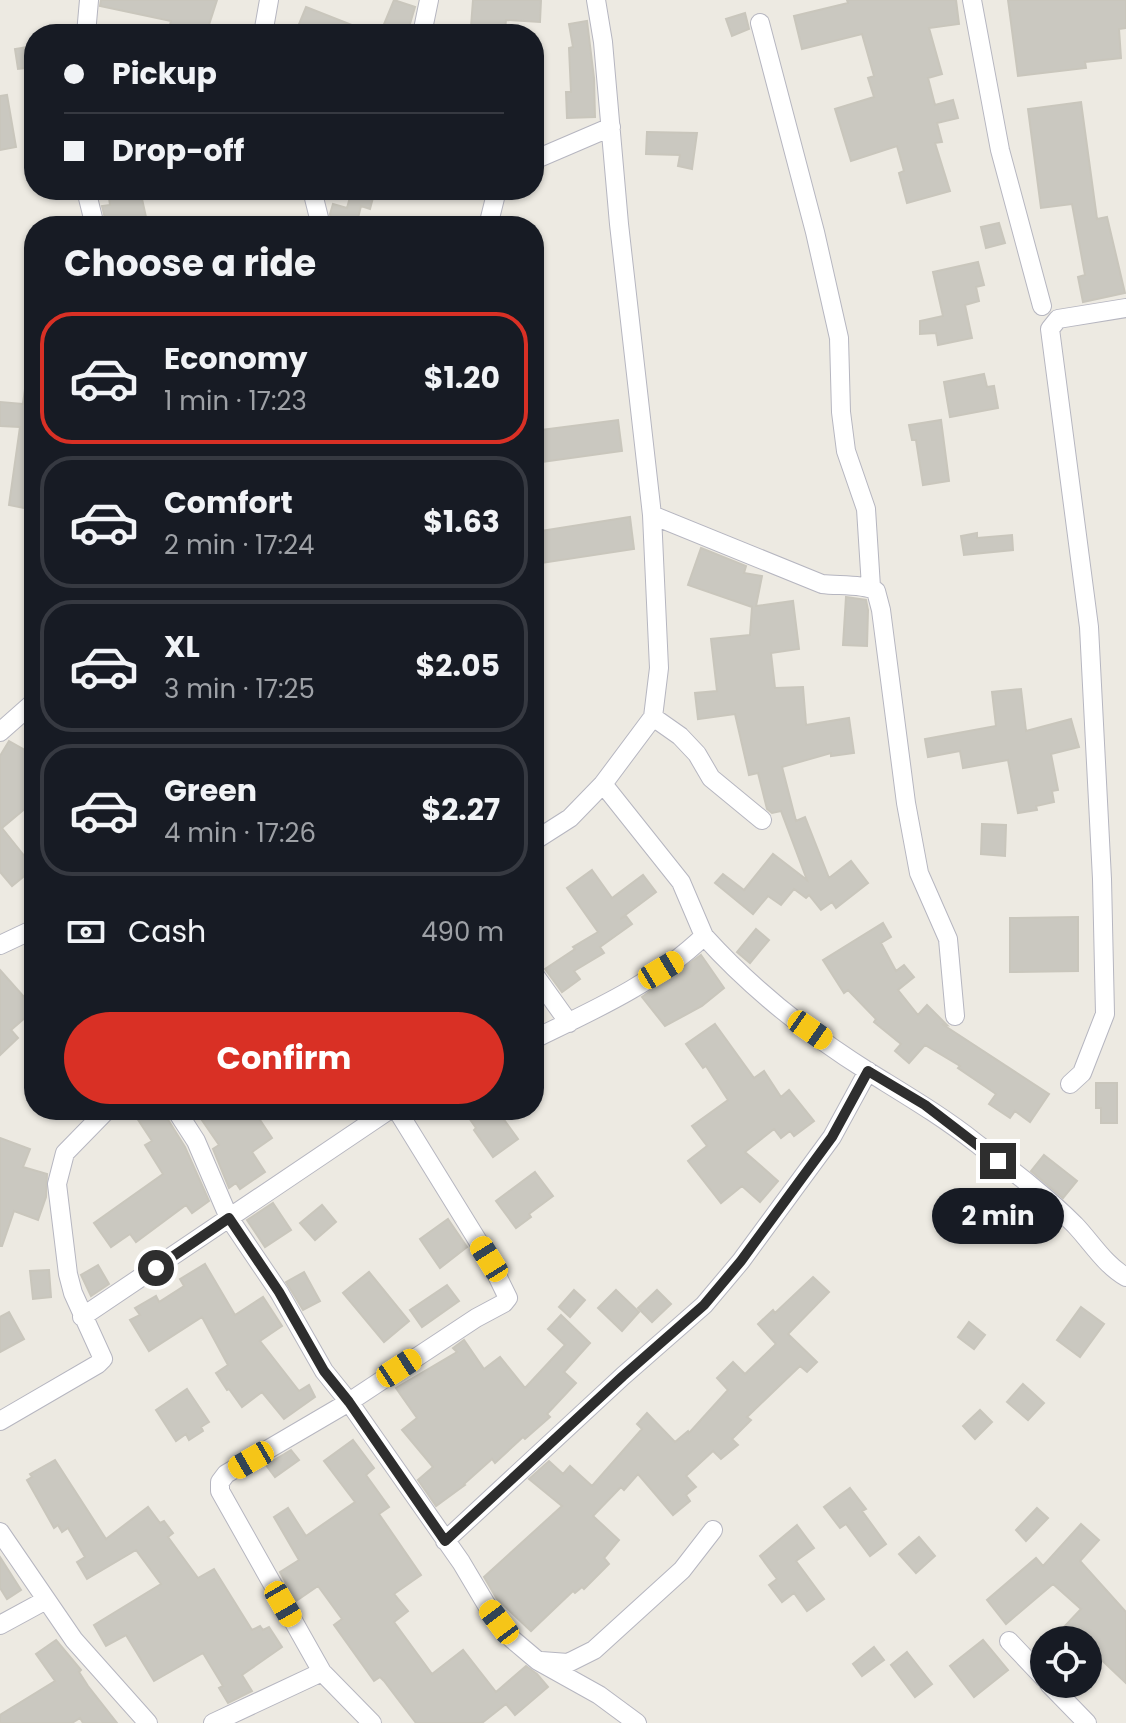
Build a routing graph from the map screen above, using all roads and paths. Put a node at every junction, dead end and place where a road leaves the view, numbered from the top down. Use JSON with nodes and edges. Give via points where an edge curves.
{"nodes":[{"id":1,"x":89,"y":0,"type":"edge"},
{"id":2,"x":269,"y":0,"type":"edge"},
{"id":3,"x":429,"y":0,"type":"edge"},
{"id":4,"x":596,"y":0,"type":"edge"},
{"id":5,"x":972,"y":0,"type":"edge"},
{"id":6,"x":760,"y":23,"type":"dead end"},
{"id":7,"x":87,"y":24,"type":"edge"},
{"id":8,"x":265,"y":24,"type":"edge"},
{"id":9,"x":424,"y":24,"type":"edge"},
{"id":10,"x":611,"y":127,"type":"junction"},
{"id":11,"x":544,"y":156,"type":"edge"},
{"id":12,"x":1042,"y":306,"type":"dead end"},
{"id":13,"x":1126,"y":308,"type":"edge"},
{"id":14,"x":652,"y":515,"type":"junction"},
{"id":15,"x":871,"y":587,"type":"junction"},
{"id":16,"x":24,"y":711,"type":"edge"},
{"id":17,"x":653,"y":717,"type":"junction"},
{"id":18,"x":0,"y":732,"type":"edge"},
{"id":19,"x":603,"y":784,"type":"junction"},
{"id":20,"x":762,"y":820,"type":"dead end"},
{"id":21,"x":544,"y":835,"type":"edge"},
{"id":22,"x":24,"y":934,"type":"edge"},
{"id":23,"x":704,"y":936,"type":"junction"},
{"id":24,"x":0,"y":945,"type":"edge"},
{"id":25,"x":544,"y":988,"type":"edge"},
{"id":26,"x":955,"y":1016,"type":"dead end"},
{"id":27,"x":569,"y":1023,"type":"junction"},
{"id":28,"x":544,"y":1034,"type":"edge"},
{"id":29,"x":868,"y":1071,"type":"junction"},
{"id":30,"x":1070,"y":1084,"type":"dead end"},
{"id":31,"x":97,"y":1120,"type":"edge"},
{"id":32,"x":182,"y":1120,"type":"edge"},
{"id":33,"x":374,"y":1120,"type":"edge"},
{"id":34,"x":403,"y":1120,"type":"edge"},
{"id":35,"x":229,"y":1218,"type":"junction"},
{"id":36,"x":1126,"y":1277,"type":"edge"},
{"id":37,"x":82,"y":1317,"type":"junction"},
{"id":38,"x":349,"y":1402,"type":"junction"},
{"id":39,"x":0,"y":1421,"type":"edge"},
{"id":40,"x":713,"y":1530,"type":"dead end"},
{"id":41,"x":0,"y":1532,"type":"edge"},
{"id":42,"x":445,"y":1541,"type":"junction"},
{"id":43,"x":46,"y":1600,"type":"junction"},
{"id":44,"x":0,"y":1625,"type":"edge"},
{"id":45,"x":1009,"y":1641,"type":"dead end"},
{"id":46,"x":538,"y":1661,"type":"junction"},
{"id":47,"x":1030,"y":1663,"type":"edge"},
{"id":48,"x":322,"y":1672,"type":"junction"},
{"id":49,"x":1063,"y":1698,"type":"edge"},
{"id":50,"x":148,"y":1723,"type":"edge"},
{"id":51,"x":213,"y":1723,"type":"edge"},
{"id":52,"x":372,"y":1723,"type":"edge"},
{"id":53,"x":637,"y":1723,"type":"edge"},
{"id":54,"x":1087,"y":1723,"type":"edge"}],
"edges":[{"from":1,"to":7,"type":"street"},
{"from":2,"to":8,"type":"street"},
{"from":3,"to":9,"type":"street"},
{"from":4,"to":10,"type":"street"},
{"from":5,"to":12,"type":"street","via":[[1000,150]]},
{"from":6,"to":15,"type":"street","via":[[839,338],[846,451],[866,509]]},
{"from":10,"to":11,"type":"street"},
{"from":10,"to":14,"type":"street"},
{"from":13,"to":30,"type":"street","via":[[1058,319],[1050,329],[1089,627],[1102,879],[1105,1014],[1082,1073]]},
{"from":14,"to":15,"type":"street","via":[[822,584]]},
{"from":14,"to":17,"type":"street","via":[[659,668]]},
{"from":15,"to":26,"type":"street","via":[[881,610],[919,873],[948,939]]},
{"from":16,"to":18,"type":"street"},
{"from":17,"to":19,"type":"street"},
{"from":17,"to":20,"type":"street","via":[[680,736],[711,778]]},
{"from":19,"to":21,"type":"street","via":[[570,818]]},
{"from":19,"to":23,"type":"street","via":[[681,882]]},
{"from":22,"to":24,"type":"street"},
{"from":23,"to":27,"type":"street","via":[[684,956]]},
{"from":23,"to":29,"type":"street","via":[[784,1010]]},
{"from":25,"to":27,"type":"street"},
{"from":27,"to":28,"type":"street"},
{"from":29,"to":36,"type":"street","via":[[978,1144],[1059,1211],[1113,1270]]},
{"from":29,"to":42,"type":"street","via":[[832,1137],[704,1305]]},
{"from":31,"to":37,"type":"street","via":[[65,1153],[57,1184],[68,1274]]},
{"from":32,"to":35,"type":"street"},
{"from":33,"to":35,"type":"street"},
{"from":34,"to":38,"type":"street","via":[[508,1298]]},
{"from":35,"to":37,"type":"street"},
{"from":35,"to":38,"type":"street","via":[[324,1371]]},
{"from":37,"to":39,"type":"street","via":[[103,1359]]},
{"from":38,"to":42,"type":"street"},
{"from":38,"to":48,"type":"street","via":[[220,1482],[242,1533]]},
{"from":40,"to":46,"type":"street","via":[[682,1570],[594,1650],[568,1663]]},
{"from":41,"to":43,"type":"street"},
{"from":42,"to":46,"type":"street","via":[[512,1639]]},
{"from":43,"to":44,"type":"street"},
{"from":43,"to":50,"type":"street"},
{"from":45,"to":47,"type":"street"},
{"from":46,"to":53,"type":"street"},
{"from":48,"to":51,"type":"street"},
{"from":48,"to":52,"type":"street"},
{"from":49,"to":54,"type":"street"}]}
